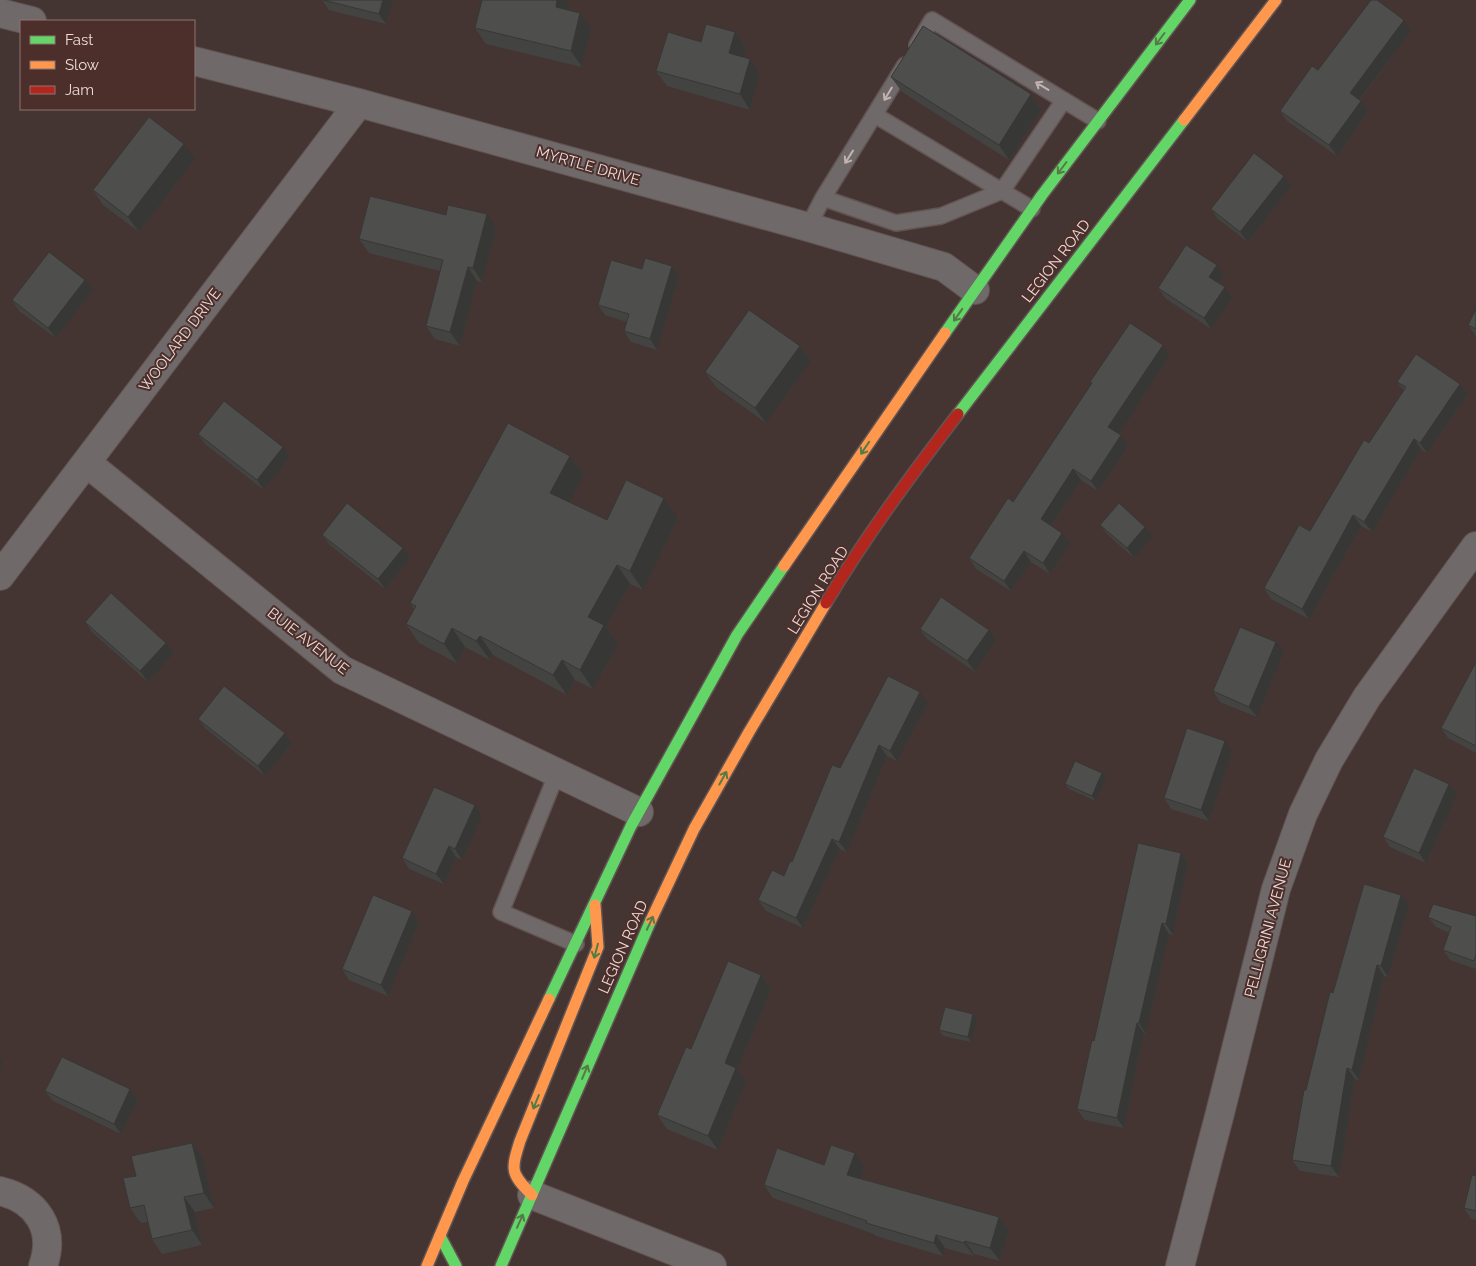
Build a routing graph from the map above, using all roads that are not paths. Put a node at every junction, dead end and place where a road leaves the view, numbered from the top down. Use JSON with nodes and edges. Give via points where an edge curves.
{"nodes":[{"id":1,"x":1190,"y":0,"type":"edge"},
{"id":2,"x":1276,"y":0,"type":"edge"},
{"id":3,"x":0,"y":13,"type":"edge"},
{"id":4,"x":28,"y":20,"type":"edge"},
{"id":5,"x":195,"y":62,"type":"edge"},
{"id":6,"x":1064,"y":100,"type":"junction"},
{"id":7,"x":359,"y":103,"type":"junction"},
{"id":8,"x":875,"y":115,"type":"junction"},
{"id":9,"x":1098,"y":121,"type":"junction"},
{"id":10,"x":1002,"y":191,"type":"junction"},
{"id":11,"x":823,"y":198,"type":"junction"},
{"id":12,"x":1032,"y":209,"type":"junction"},
{"id":13,"x":808,"y":227,"type":"junction"},
{"id":14,"x":892,"y":237,"type":"junction"},
{"id":15,"x":975,"y":290,"type":"junction"},
{"id":16,"x":87,"y":463,"type":"junction"},
{"id":17,"x":1476,"y":546,"type":"edge"},
{"id":18,"x":0,"y":576,"type":"edge"},
{"id":19,"x":557,"y":773,"type":"junction"},
{"id":20,"x":639,"y":812,"type":"junction"},
{"id":21,"x":595,"y":903,"type":"junction"},
{"id":22,"x":576,"y":944,"type":"junction"},
{"id":23,"x":0,"y":1191,"type":"edge"},
{"id":24,"x":532,"y":1195,"type":"junction"},
{"id":25,"x":440,"y":1236,"type":"junction"},
{"id":26,"x":43,"y":1266,"type":"edge"},
{"id":27,"x":427,"y":1266,"type":"edge"},
{"id":28,"x":456,"y":1266,"type":"edge"},
{"id":29,"x":501,"y":1266,"type":"edge"},
{"id":30,"x":712,"y":1266,"type":"edge"},
{"id":31,"x":1180,"y":1266,"type":"edge"}],
"edges":[{"from":1,"to":9,"type":"main road","one_way":true},
{"from":24,"to":2,"type":"main road","name":"LEGION ROAD","one_way":true,"via":[[649,924],[694,829],[838,582],[939,439]]},
{"from":3,"to":4,"type":"street"},
{"from":5,"to":7,"type":"street","name":"MYRTLE DRIVE"},
{"from":6,"to":8,"type":"lane","one_way":true,"via":[[932,20]]},
{"from":6,"to":9,"type":"lane"},
{"from":6,"to":10,"type":"lane"},
{"from":7,"to":13,"type":"street","name":"MYRTLE DRIVE"},
{"from":7,"to":16,"type":"street","name":"WOOLARD DRIVE"},
{"from":8,"to":10,"type":"lane"},
{"from":8,"to":11,"type":"lane","one_way":true},
{"from":9,"to":12,"type":"main road","one_way":true},
{"from":10,"to":12,"type":"lane"},
{"from":10,"to":14,"type":"lane"},
{"from":11,"to":13,"type":"lane"},
{"from":11,"to":14,"type":"lane"},
{"from":12,"to":15,"type":"main road"},
{"from":13,"to":14,"type":"street","name":"MYRTLE DRIVE"},
{"from":14,"to":15,"type":"street","name":"MYRTLE DRIVE","via":[[944,267]]},
{"from":15,"to":20,"type":"main road","one_way":true,"via":[[737,635]]},
{"from":16,"to":18,"type":"street","name":"WOOLARD DRIVE"},
{"from":16,"to":19,"type":"street","name":"BUIE AVENUE","via":[[342,670]]},
{"from":17,"to":31,"type":"street","name":"PELLIGRINI AVENUE","via":[[1367,696],[1328,760],[1303,814],[1276,890]]},
{"from":19,"to":20,"type":"street","name":"BUIE AVENUE"},
{"from":19,"to":22,"type":"lane","via":[[501,912]]},
{"from":20,"to":21,"type":"main road"},
{"from":21,"to":22,"type":"main road"},
{"from":21,"to":24,"type":"main road","one_way":true,"via":[[598,948],[520,1141],[513,1166],[513,1174]]},
{"from":22,"to":25,"type":"main road"},
{"from":23,"to":26,"type":"street","via":[[14,1194],[41,1218],[47,1236]]},
{"from":29,"to":24,"type":"main road","name":"LEGION ROAD","one_way":true},
{"from":24,"to":30,"type":"street"},
{"from":25,"to":27,"type":"main road"},
{"from":25,"to":28,"type":"main road"}]}
